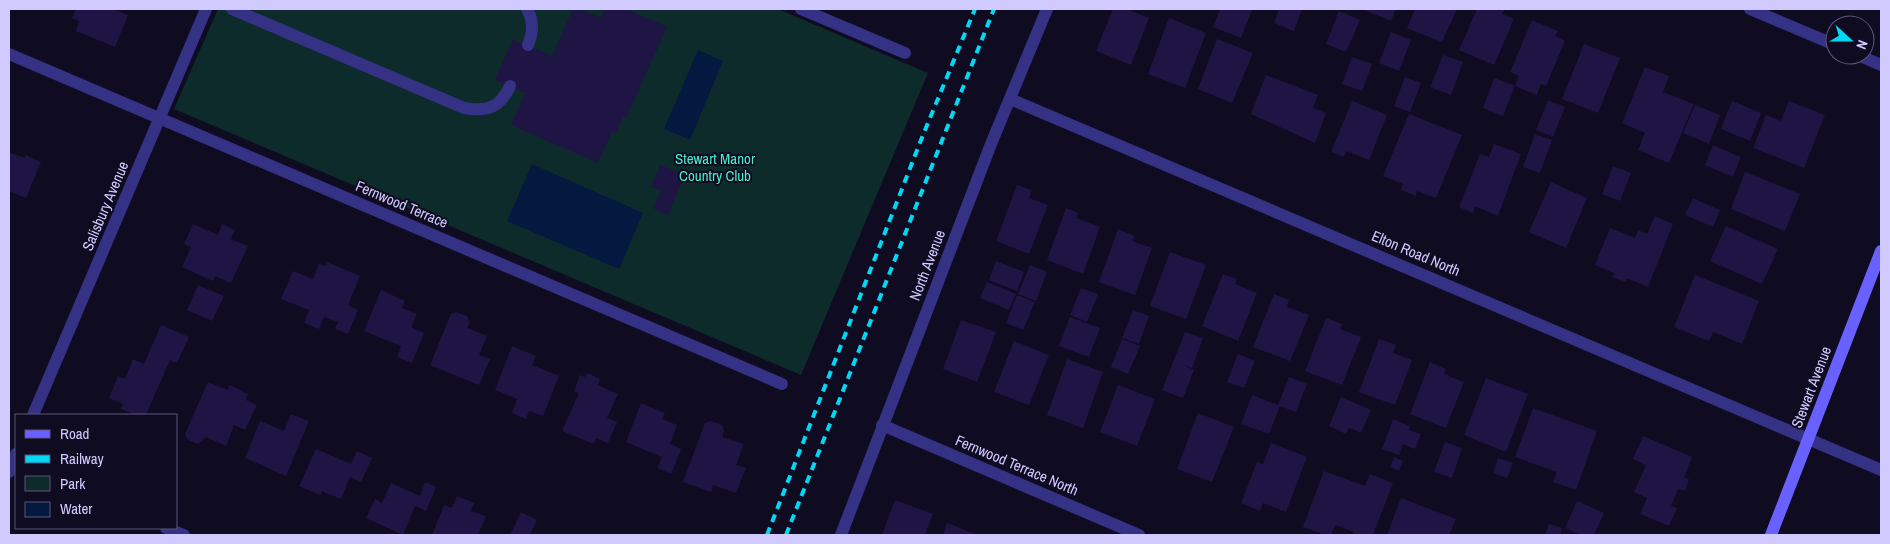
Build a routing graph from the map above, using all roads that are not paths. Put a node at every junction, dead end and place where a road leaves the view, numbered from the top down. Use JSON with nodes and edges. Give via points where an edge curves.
{"nodes":[{"id":1,"x":206,"y":9,"type":"edge"},
{"id":2,"x":232,"y":9,"type":"edge"},
{"id":3,"x":527,"y":9,"type":"edge"},
{"id":4,"x":801,"y":9,"type":"edge"},
{"id":5,"x":1047,"y":9,"type":"edge"},
{"id":6,"x":1750,"y":9,"type":"edge"},
{"id":7,"x":1825,"y":41,"type":"edge"},
{"id":8,"x":528,"y":45,"type":"dead end"},
{"id":9,"x":9,"y":54,"type":"edge"},
{"id":10,"x":905,"y":54,"type":"dead end"},
{"id":11,"x":510,"y":86,"type":"dead end"},
{"id":12,"x":1010,"y":99,"type":"junction"},
{"id":13,"x":160,"y":118,"type":"junction"},
{"id":14,"x":1881,"y":251,"type":"edge"},
{"id":15,"x":782,"y":384,"type":"dead end"},
{"id":16,"x":33,"y":414,"type":"edge"},
{"id":17,"x":882,"y":425,"type":"junction"},
{"id":18,"x":1808,"y":439,"type":"junction"},
{"id":19,"x":1881,"y":470,"type":"edge"},
{"id":20,"x":169,"y":529,"type":"edge"},
{"id":21,"x":184,"y":535,"type":"edge"},
{"id":22,"x":841,"y":535,"type":"edge"},
{"id":23,"x":1139,"y":535,"type":"edge"},
{"id":24,"x":1771,"y":535,"type":"edge"}],
"edges":[{"from":1,"to":13,"type":"street","name":"Salisbury Avenue"},
{"from":2,"to":11,"type":"street","via":[[464,108],[478,111],[495,108],[505,98]]},
{"from":3,"to":8,"type":"street","via":[[532,19]]},
{"from":4,"to":10,"type":"street"},
{"from":5,"to":12,"type":"street","name":"North Avenue"},
{"from":6,"to":7,"type":"street"},
{"from":9,"to":13,"type":"street","name":"Fernwood Terrace"},
{"from":12,"to":17,"type":"street","name":"North Avenue"},
{"from":12,"to":18,"type":"street","name":"Elton Road North"},
{"from":13,"to":15,"type":"street","name":"Fernwood Terrace"},
{"from":13,"to":16,"type":"street","name":"Salisbury Avenue"},
{"from":14,"to":18,"type":"main road","name":"Stewart Avenue"},
{"from":17,"to":22,"type":"street","name":"North Avenue"},
{"from":17,"to":23,"type":"street","name":"Fernwood Terrace North"},
{"from":18,"to":19,"type":"street","name":"Elton Road North"},
{"from":18,"to":24,"type":"main road","name":"Stewart Avenue"},
{"from":20,"to":21,"type":"street"}]}
